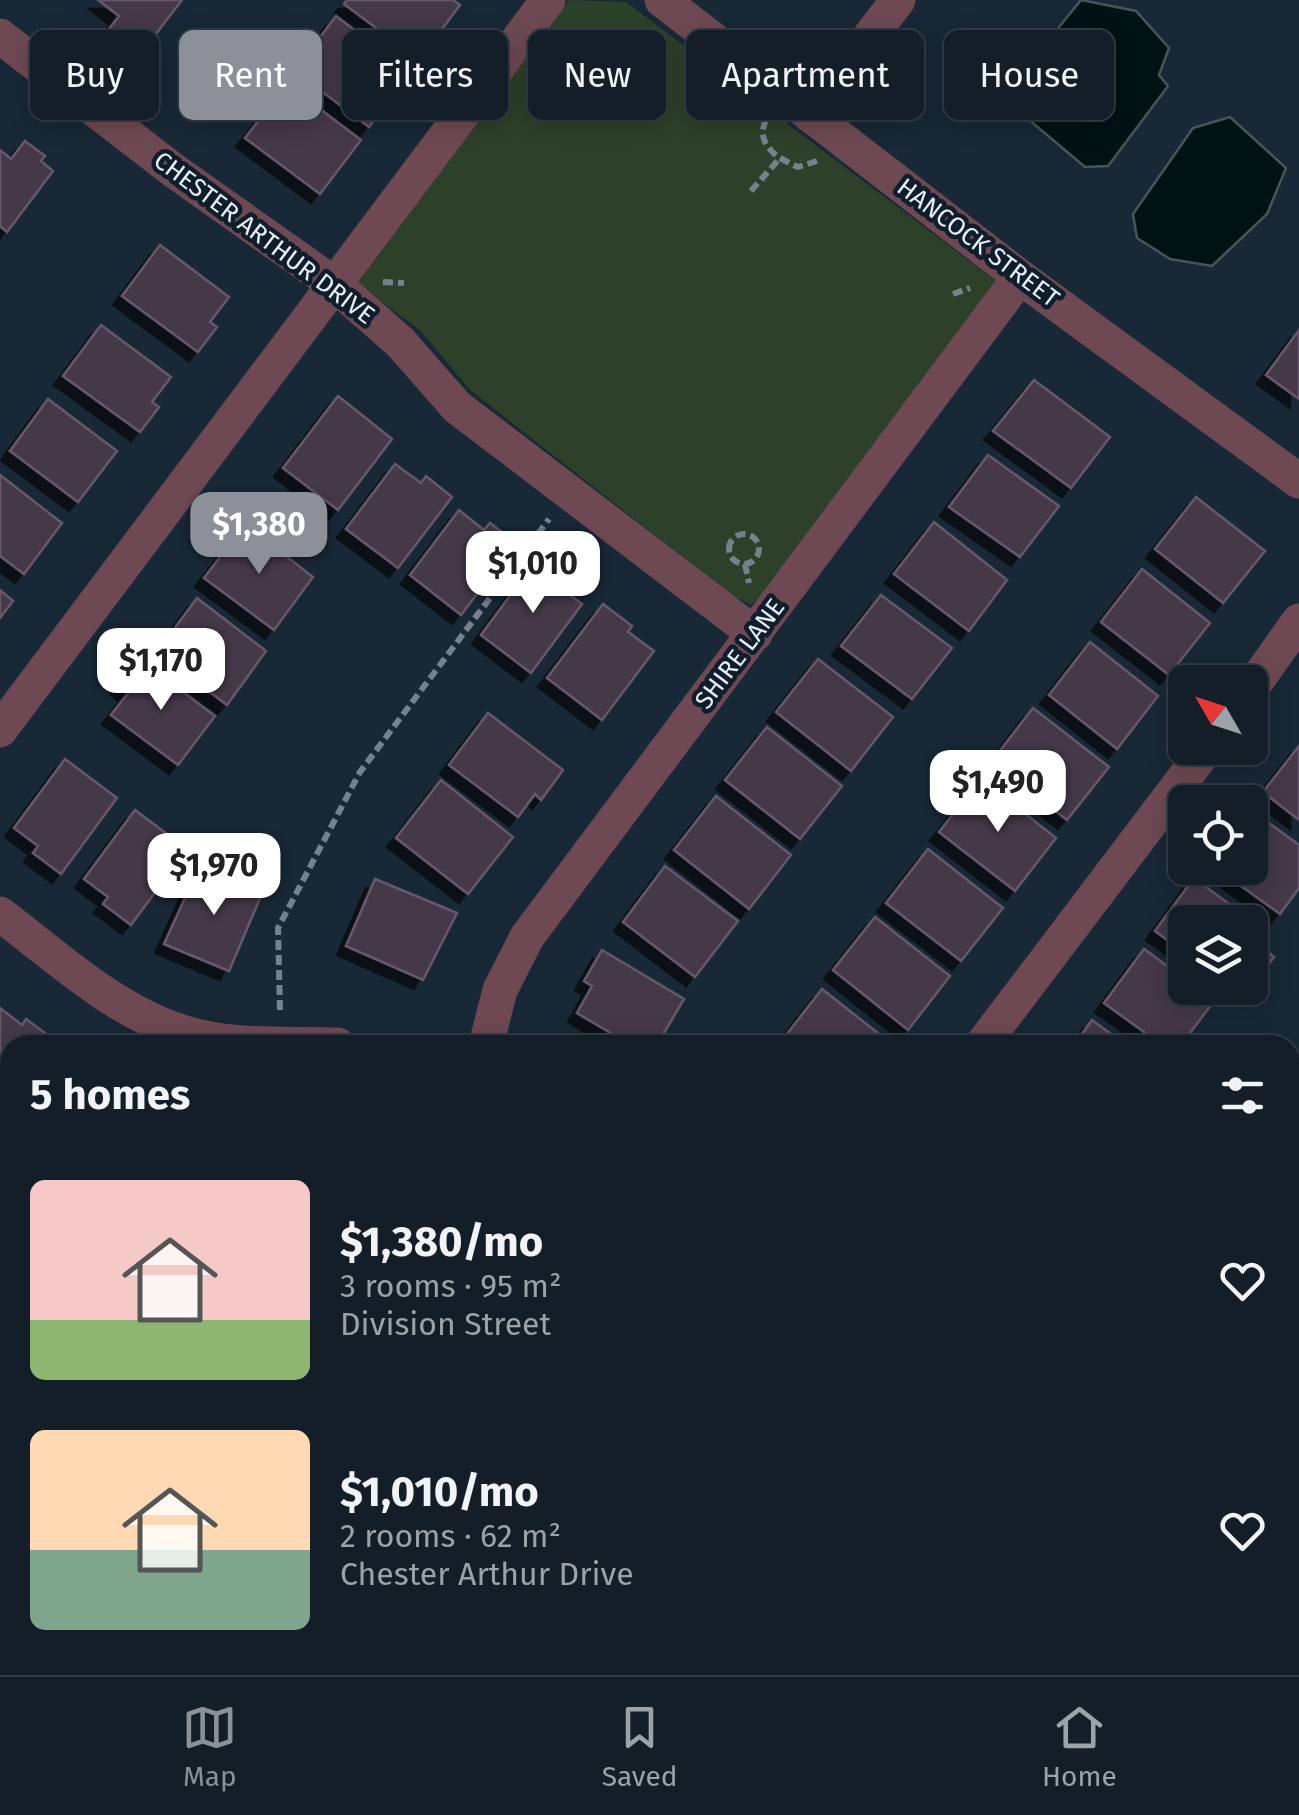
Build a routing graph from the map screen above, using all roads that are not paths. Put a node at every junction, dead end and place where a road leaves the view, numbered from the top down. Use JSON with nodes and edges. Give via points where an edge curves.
{"nodes":[{"id":1,"x":548,"y":0,"type":"edge"},
{"id":2,"x":662,"y":0,"type":"edge"},
{"id":3,"x":898,"y":0,"type":"edge"},
{"id":4,"x":701,"y":30,"type":"edge"},
{"id":5,"x":875,"y":30,"type":"edge"},
{"id":6,"x":0,"y":36,"type":"edge"},
{"id":7,"x":816,"y":120,"type":"edge"},
{"id":8,"x":1020,"y":277,"type":"junction"},
{"id":9,"x":334,"y":284,"type":"junction"},
{"id":10,"x":1299,"y":480,"type":"edge"},
{"id":11,"x":1299,"y":621,"type":"edge"},
{"id":12,"x":755,"y":634,"type":"junction"},
{"id":13,"x":1268,"y":665,"type":"edge"},
{"id":14,"x":0,"y":730,"type":"edge"},
{"id":15,"x":1194,"y":765,"type":"edge"},
{"id":16,"x":0,"y":914,"type":"edge"},
{"id":17,"x":191,"y":1035,"type":"edge"},
{"id":18,"x":489,"y":1035,"type":"edge"},
{"id":19,"x":990,"y":1035,"type":"edge"}],
"edges":[{"from":1,"to":9,"type":"street"},
{"from":2,"to":4,"type":"street","name":"HANCOCK STREET"},
{"from":3,"to":5,"type":"street"},
{"from":6,"to":9,"type":"street","name":"CHESTER ARTHUR DRIVE"},
{"from":7,"to":8,"type":"street","name":"HANCOCK STREET"},
{"from":8,"to":10,"type":"street","name":"HANCOCK STREET"},
{"from":8,"to":12,"type":"street","name":"SHIRE LANE"},
{"from":9,"to":12,"type":"street","name":"CHESTER ARTHUR DRIVE","via":[[400,342],[457,407]]},
{"from":9,"to":14,"type":"street"},
{"from":11,"to":13,"type":"street"},
{"from":12,"to":18,"type":"street","name":"SHIRE LANE","via":[[527,938],[500,990]]},
{"from":15,"to":19,"type":"street"},
{"from":16,"to":17,"type":"street","via":[[139,1015]]}]}
